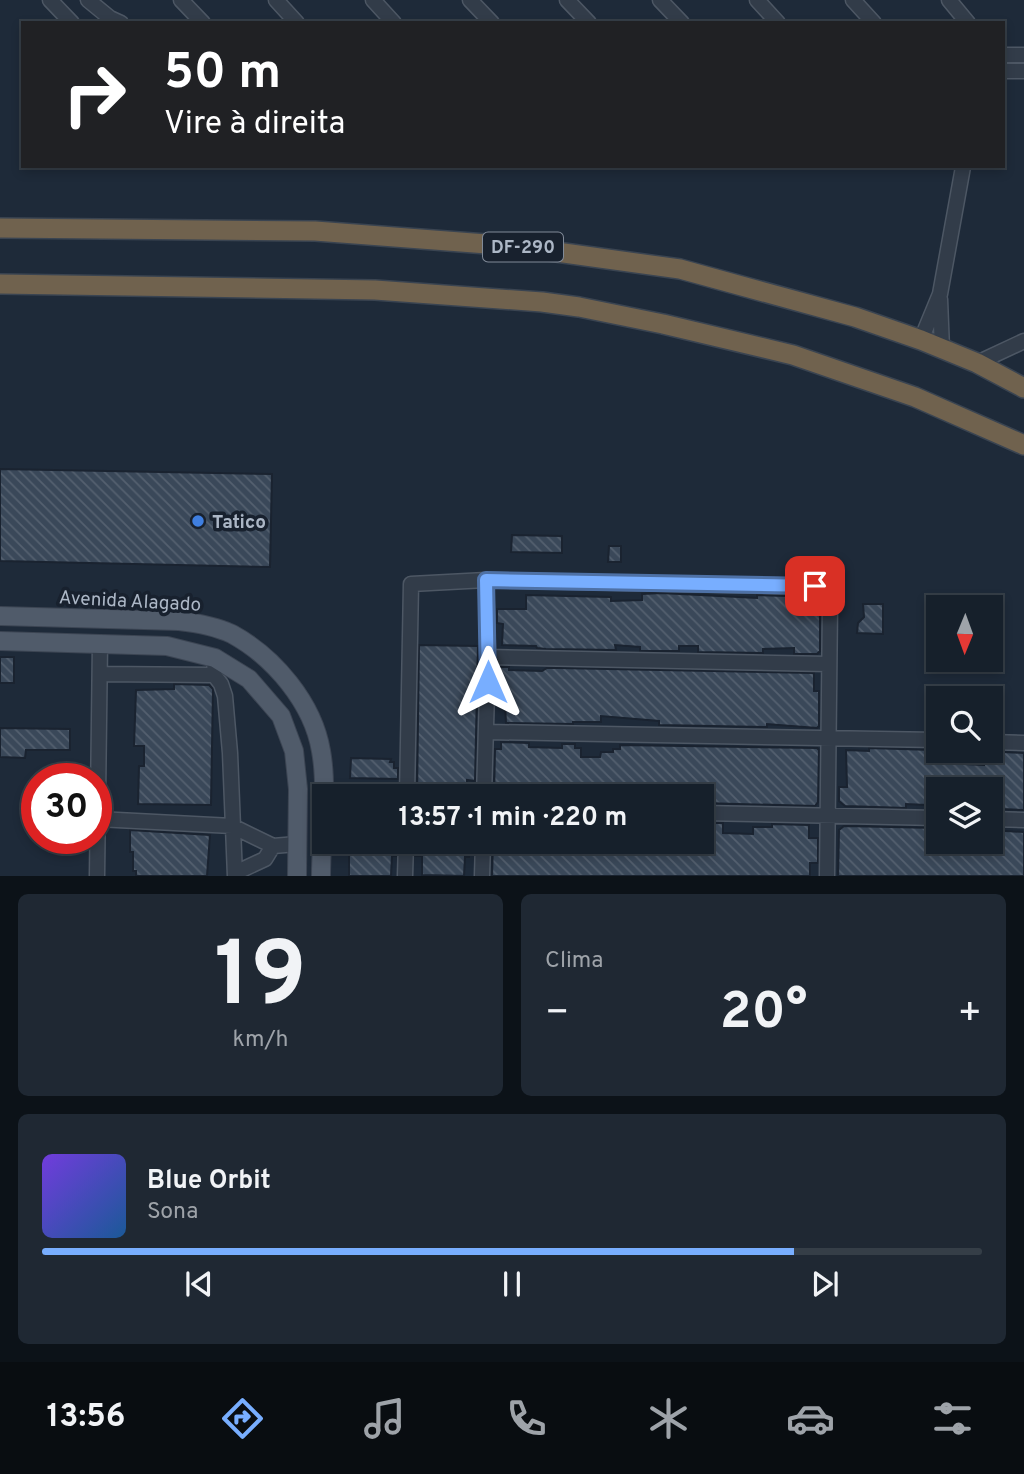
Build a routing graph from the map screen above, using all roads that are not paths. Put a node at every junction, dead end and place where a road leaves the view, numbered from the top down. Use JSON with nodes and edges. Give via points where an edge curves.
{"nodes":[{"id":1,"x":50,"y":0,"type":"edge"},
{"id":2,"x":78,"y":0,"type":"edge"},
{"id":3,"x":88,"y":0,"type":"edge"},
{"id":4,"x":181,"y":0,"type":"edge"},
{"id":5,"x":276,"y":0,"type":"edge"},
{"id":6,"x":373,"y":0,"type":"edge"},
{"id":7,"x":470,"y":0,"type":"edge"},
{"id":8,"x":567,"y":0,"type":"edge"},
{"id":9,"x":660,"y":0,"type":"edge"},
{"id":10,"x":757,"y":0,"type":"edge"},
{"id":11,"x":853,"y":0,"type":"edge"},
{"id":12,"x":949,"y":0,"type":"edge"},
{"id":13,"x":70,"y":21,"type":"edge"},
{"id":14,"x":99,"y":21,"type":"edge"},
{"id":15,"x":117,"y":21,"type":"edge"},
{"id":16,"x":201,"y":21,"type":"edge"},
{"id":17,"x":295,"y":21,"type":"edge"},
{"id":18,"x":392,"y":21,"type":"edge"},
{"id":19,"x":490,"y":21,"type":"edge"},
{"id":20,"x":587,"y":21,"type":"edge"},
{"id":21,"x":680,"y":21,"type":"edge"},
{"id":22,"x":776,"y":21,"type":"edge"},
{"id":23,"x":872,"y":21,"type":"edge"},
{"id":24,"x":966,"y":21,"type":"edge"},
{"id":25,"x":1005,"y":49,"type":"edge"},
{"id":26,"x":1024,"y":49,"type":"edge"},
{"id":27,"x":1005,"y":55,"type":"edge"},
{"id":28,"x":1024,"y":55,"type":"edge"},
{"id":29,"x":1005,"y":71,"type":"edge"},
{"id":30,"x":1024,"y":71,"type":"edge"},
{"id":31,"x":963,"y":168,"type":"edge"},
{"id":32,"x":0,"y":228,"type":"edge"},
{"id":33,"x":0,"y":284,"type":"edge"},
{"id":34,"x":940,"y":294,"type":"junction"},
{"id":35,"x":921,"y":340,"type":"junction"},
{"id":36,"x":1024,"y":341,"type":"edge"},
{"id":37,"x":942,"y":349,"type":"junction"},
{"id":38,"x":977,"y":363,"type":"junction"},
{"id":39,"x":1024,"y":388,"type":"edge"},
{"id":40,"x":1024,"y":445,"type":"edge"},
{"id":41,"x":486,"y":580,"type":"junction"},
{"id":42,"x":0,"y":615,"type":"edge"},
{"id":43,"x":0,"y":641,"type":"edge"},
{"id":44,"x":100,"y":643,"type":"junction"},
{"id":45,"x":488,"y":657,"type":"junction"},
{"id":46,"x":828,"y":664,"type":"junction"},
{"id":47,"x":214,"y":667,"type":"junction"},
{"id":48,"x":100,"y":674,"type":"junction"},
{"id":49,"x":487,"y":732,"type":"junction"},
{"id":50,"x":828,"y":737,"type":"junction"},
{"id":51,"x":926,"y":740,"type":"edge"},
{"id":52,"x":1003,"y":742,"type":"edge"},
{"id":53,"x":1024,"y":743,"type":"edge"},
{"id":54,"x":99,"y":763,"type":"edge"},
{"id":55,"x":321,"y":784,"type":"edge"},
{"id":56,"x":407,"y":784,"type":"edge"},
{"id":57,"x":485,"y":784,"type":"edge"},
{"id":58,"x":714,"y":813,"type":"edge"},
{"id":59,"x":828,"y":816,"type":"junction"},
{"id":60,"x":926,"y":818,"type":"edge"},
{"id":61,"x":1003,"y":819,"type":"edge"},
{"id":62,"x":1024,"y":820,"type":"edge"},
{"id":63,"x":112,"y":821,"type":"edge"},
{"id":64,"x":232,"y":826,"type":"junction"},
{"id":65,"x":312,"y":840,"type":"edge"},
{"id":66,"x":273,"y":846,"type":"junction"},
{"id":67,"x":297,"y":847,"type":"junction"},
{"id":68,"x":97,"y":854,"type":"edge"},
{"id":69,"x":321,"y":854,"type":"edge"},
{"id":70,"x":406,"y":854,"type":"edge"},
{"id":71,"x":483,"y":854,"type":"edge"},
{"id":72,"x":321,"y":873,"type":"edge"},
{"id":73,"x":235,"y":874,"type":"edge"},
{"id":74,"x":97,"y":876,"type":"edge"},
{"id":75,"x":297,"y":876,"type":"edge"},
{"id":76,"x":405,"y":876,"type":"edge"},
{"id":77,"x":482,"y":876,"type":"edge"},
{"id":78,"x":827,"y":876,"type":"edge"}],
"edges":[{"from":1,"to":13,"type":"street"},
{"from":2,"to":14,"type":"street"},
{"from":3,"to":15,"type":"street"},
{"from":4,"to":16,"type":"street"},
{"from":5,"to":17,"type":"street"},
{"from":6,"to":18,"type":"street"},
{"from":7,"to":19,"type":"street"},
{"from":8,"to":20,"type":"street"},
{"from":9,"to":21,"type":"street"},
{"from":10,"to":22,"type":"street"},
{"from":11,"to":23,"type":"street"},
{"from":12,"to":24,"type":"street"},
{"from":25,"to":26,"type":"street"},
{"from":27,"to":28,"type":"street"},
{"from":29,"to":30,"type":"street"},
{"from":31,"to":34,"type":"street"},
{"from":32,"to":35,"type":"highway","number":"DF-290","via":[[315,231],[513,246],[680,270],[855,317]]},
{"from":33,"to":40,"type":"highway","via":[[374,290],[579,307],[793,355],[915,397]]},
{"from":34,"to":35,"type":"street"},
{"from":34,"to":37,"type":"street"},
{"from":35,"to":37,"type":"highway","number":"DF-290"},
{"from":36,"to":38,"type":"street"},
{"from":37,"to":38,"type":"highway","number":"DF-290"},
{"from":38,"to":39,"type":"highway","number":"DF-290"},
{"from":41,"to":45,"type":"street"},
{"from":41,"to":46,"type":"street","via":[[822,587],[830,594]]},
{"from":41,"to":56,"type":"street","via":[[411,584]]},
{"from":42,"to":55,"type":"main road","name":"Avenida Alagado","via":[[179,621],[230,634],[270,662],[290,683],[315,727]]},
{"from":43,"to":44,"type":"main road"},
{"from":44,"to":47,"type":"main road","via":[[167,646]]},
{"from":44,"to":48,"type":"street"},
{"from":45,"to":46,"type":"street"},
{"from":45,"to":49,"type":"street"},
{"from":46,"to":50,"type":"street"},
{"from":47,"to":48,"type":"street"},
{"from":47,"to":64,"type":"street","via":[[225,696]]},
{"from":47,"to":67,"type":"main road","via":[[249,679],[285,725],[297,766]]},
{"from":48,"to":54,"type":"street"},
{"from":49,"to":50,"type":"street"},
{"from":49,"to":57,"type":"street"},
{"from":50,"to":51,"type":"street"},
{"from":50,"to":59,"type":"street"},
{"from":52,"to":53,"type":"street"},
{"from":58,"to":59,"type":"street"},
{"from":59,"to":60,"type":"street"},
{"from":59,"to":78,"type":"street"},
{"from":61,"to":62,"type":"street"},
{"from":63,"to":64,"type":"street"},
{"from":64,"to":66,"type":"street"},
{"from":64,"to":73,"type":"street"},
{"from":65,"to":67,"type":"main road"},
{"from":66,"to":67,"type":"street"},
{"from":66,"to":73,"type":"street","via":[[265,859]]},
{"from":67,"to":72,"type":"main road","via":[[314,850]]},
{"from":67,"to":75,"type":"main road"},
{"from":68,"to":74,"type":"street"},
{"from":69,"to":72,"type":"main road","name":"Avenida Alagado"},
{"from":70,"to":76,"type":"street"},
{"from":71,"to":77,"type":"street"}]}
